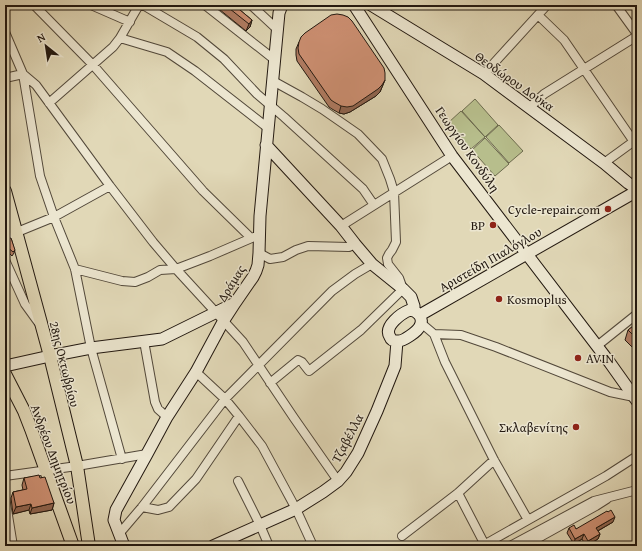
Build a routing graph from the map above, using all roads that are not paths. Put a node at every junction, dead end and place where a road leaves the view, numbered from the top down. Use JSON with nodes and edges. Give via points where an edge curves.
{"nodes":[{"id":1,"x":34,"y":5,"type":"edge"},
{"id":2,"x":90,"y":5,"type":"edge"},
{"id":3,"x":139,"y":5,"type":"edge"},
{"id":4,"x":143,"y":5,"type":"edge"},
{"id":5,"x":205,"y":5,"type":"edge"},
{"id":6,"x":251,"y":5,"type":"edge"},
{"id":7,"x":282,"y":5,"type":"edge"},
{"id":8,"x":354,"y":5,"type":"edge"},
{"id":9,"x":371,"y":5,"type":"edge"},
{"id":10,"x":547,"y":5,"type":"edge"},
{"id":11,"x":616,"y":5,"type":"edge"},
{"id":12,"x":538,"y":15,"type":"junction"},
{"id":13,"x":130,"y":22,"type":"junction"},
{"id":14,"x":278,"y":30,"type":"junction"},
{"id":15,"x":5,"y":32,"type":"edge"},
{"id":16,"x":637,"y":35,"type":"edge"},
{"id":17,"x":120,"y":38,"type":"junction"},
{"id":18,"x":275,"y":60,"type":"junction"},
{"id":19,"x":92,"y":65,"type":"junction"},
{"id":20,"x":585,"y":69,"type":"junction"},
{"id":21,"x":23,"y":74,"type":"junction"},
{"id":22,"x":484,"y":74,"type":"junction"},
{"id":23,"x":5,"y":78,"type":"edge"},
{"id":24,"x":273,"y":81,"type":"junction"},
{"id":25,"x":49,"y":103,"type":"junction"},
{"id":26,"x":270,"y":105,"type":"junction"},
{"id":27,"x":530,"y":107,"type":"junction"},
{"id":28,"x":268,"y":128,"type":"junction"},
{"id":29,"x":635,"y":141,"type":"edge"},
{"id":30,"x":266,"y":145,"type":"junction"},
{"id":31,"x":452,"y":156,"type":"junction"},
{"id":32,"x":604,"y":163,"type":"junction"},
{"id":33,"x":110,"y":186,"type":"junction"},
{"id":34,"x":637,"y":190,"type":"edge"},
{"id":35,"x":5,"y":191,"type":"edge"},
{"id":36,"x":394,"y":192,"type":"junction"},
{"id":37,"x":374,"y":205,"type":"junction"},
{"id":38,"x":54,"y":217,"type":"junction"},
{"id":39,"x":341,"y":226,"type":"junction"},
{"id":40,"x":11,"y":235,"type":"edge"},
{"id":41,"x":255,"y":237,"type":"junction"},
{"id":42,"x":355,"y":244,"type":"junction"},
{"id":43,"x":259,"y":254,"type":"junction"},
{"id":44,"x":527,"y":254,"type":"junction"},
{"id":45,"x":270,"y":259,"type":"junction"},
{"id":46,"x":5,"y":260,"type":"edge"},
{"id":47,"x":372,"y":264,"type":"junction"},
{"id":48,"x":75,"y":269,"type":"junction"},
{"id":49,"x":176,"y":269,"type":"junction"},
{"id":50,"x":256,"y":271,"type":"junction"},
{"id":51,"x":403,"y":289,"type":"junction"},
{"id":52,"x":235,"y":303,"type":"junction"},
{"id":53,"x":216,"y":312,"type":"junction"},
{"id":54,"x":637,"y":314,"type":"edge"},
{"id":55,"x":418,"y":316,"type":"junction"},
{"id":56,"x":224,"y":320,"type":"junction"},
{"id":57,"x":41,"y":326,"type":"junction"},
{"id":58,"x":434,"y":334,"type":"junction"},
{"id":59,"x":144,"y":341,"type":"junction"},
{"id":60,"x":397,"y":342,"type":"junction"},
{"id":61,"x":597,"y":346,"type":"junction"},
{"id":62,"x":91,"y":348,"type":"junction"},
{"id":63,"x":50,"y":356,"type":"junction"},
{"id":64,"x":258,"y":365,"type":"junction"},
{"id":65,"x":5,"y":366,"type":"edge"},
{"id":66,"x":196,"y":372,"type":"junction"},
{"id":67,"x":5,"y":374,"type":"edge"},
{"id":68,"x":270,"y":383,"type":"junction"},
{"id":69,"x":225,"y":399,"type":"junction"},
{"id":70,"x":636,"y":399,"type":"edge"},
{"id":71,"x":239,"y":416,"type":"junction"},
{"id":72,"x":168,"y":417,"type":"junction"},
{"id":73,"x":147,"y":454,"type":"junction"},
{"id":74,"x":637,"y":456,"type":"edge"},
{"id":75,"x":122,"y":459,"type":"junction"},
{"id":76,"x":494,"y":460,"type":"junction"},
{"id":77,"x":77,"y":466,"type":"junction"},
{"id":78,"x":46,"y":471,"type":"junction"},
{"id":79,"x":5,"y":476,"type":"edge"},
{"id":80,"x":338,"y":480,"type":"junction"},
{"id":81,"x":238,"y":481,"type":"dead end"},
{"id":82,"x":637,"y":490,"type":"edge"},
{"id":83,"x":458,"y":493,"type":"junction"},
{"id":84,"x":5,"y":497,"type":"edge"},
{"id":85,"x":609,"y":498,"type":"junction"},
{"id":86,"x":142,"y":507,"type":"junction"},
{"id":87,"x":296,"y":508,"type":"junction"},
{"id":88,"x":528,"y":520,"type":"junction"},
{"id":89,"x":260,"y":524,"type":"junction"},
{"id":90,"x":119,"y":534,"type":"junction"},
{"id":91,"x":402,"y":536,"type":"dead end"},
{"id":92,"x":88,"y":541,"type":"edge"},
{"id":93,"x":71,"y":545,"type":"edge"},
{"id":94,"x":484,"y":545,"type":"edge"},
{"id":95,"x":13,"y":546,"type":"edge"},
{"id":96,"x":124,"y":546,"type":"edge"},
{"id":97,"x":213,"y":546,"type":"edge"},
{"id":98,"x":268,"y":546,"type":"edge"},
{"id":99,"x":313,"y":546,"type":"edge"},
{"id":100,"x":513,"y":546,"type":"edge"},
{"id":101,"x":524,"y":546,"type":"edge"}],
"edges":[{"from":1,"to":19,"type":"street"},
{"from":2,"to":13,"type":"street"},
{"from":3,"to":13,"type":"street"},
{"from":4,"to":26,"type":"street","via":[[197,37],[224,59]]},
{"from":5,"to":18,"type":"street"},
{"from":6,"to":14,"type":"street"},
{"from":7,"to":14,"type":"street","name":"Δράμας"},
{"from":8,"to":31,"type":"street","name":"Γεωργίου Κονδύλη"},
{"from":9,"to":22,"type":"street","name":"Θεοδώρου Δούκα"},
{"from":10,"to":12,"type":"street"},
{"from":11,"to":16,"type":"street"},
{"from":12,"to":20,"type":"street","via":[[564,40]]},
{"from":12,"to":22,"type":"street"},
{"from":13,"to":17,"type":"street"},
{"from":14,"to":18,"type":"street","name":"Δράμας"},
{"from":15,"to":21,"type":"street"},
{"from":16,"to":20,"type":"street"},
{"from":17,"to":19,"type":"street"},
{"from":17,"to":28,"type":"street","via":[[167,52]]},
{"from":18,"to":24,"type":"street","name":"Δράμας"},
{"from":19,"to":25,"type":"street"},
{"from":19,"to":41,"type":"street","via":[[203,191]]},
{"from":20,"to":27,"type":"street","via":[[544,94]]},
{"from":20,"to":29,"type":"street"},
{"from":21,"to":23,"type":"street"},
{"from":21,"to":25,"type":"street","via":[[36,85]]},
{"from":21,"to":38,"type":"street","via":[[40,176]]},
{"from":22,"to":27,"type":"street","name":"Θεοδώρου Δούκα"},
{"from":24,"to":26,"type":"street","name":"Δράμας"},
{"from":24,"to":36,"type":"street","via":[[302,96],[358,134],[382,159]]},
{"from":25,"to":33,"type":"street"},
{"from":26,"to":28,"type":"street","name":"Δράμας"},
{"from":26,"to":37,"type":"street","via":[[363,189]]},
{"from":27,"to":32,"type":"street","name":"Θεοδώρου Δούκα"},
{"from":28,"to":30,"type":"street","name":"Δράμας"},
{"from":29,"to":32,"type":"street"},
{"from":30,"to":39,"type":"street"},
{"from":30,"to":41,"type":"street","name":"Δράμας","via":[[260,216]]},
{"from":31,"to":36,"type":"street"},
{"from":31,"to":44,"type":"street","name":"Γεωργίου Κονδύλη"},
{"from":32,"to":34,"type":"street","name":"Θεοδώρου Δούκα"},
{"from":33,"to":38,"type":"street"},
{"from":33,"to":49,"type":"street"},
{"from":34,"to":44,"type":"street","name":"Αριστείδη Πιαλόγλου"},
{"from":35,"to":40,"type":"main road","name":"28ης Οκτωβρίου"},
{"from":36,"to":37,"type":"street"},
{"from":36,"to":51,"type":"street","via":[[396,242],[387,258]]},
{"from":37,"to":39,"type":"street"},
{"from":38,"to":40,"type":"street"},
{"from":38,"to":48,"type":"street"},
{"from":39,"to":42,"type":"street"},
{"from":40,"to":57,"type":"main road","name":"28ης Οκτωβρίου"},
{"from":41,"to":43,"type":"street","name":"Δράμας"},
{"from":41,"to":49,"type":"street"},
{"from":42,"to":45,"type":"street","via":[[349,247],[308,246],[283,257]]},
{"from":42,"to":47,"type":"street"},
{"from":43,"to":45,"type":"street"},
{"from":43,"to":50,"type":"street","name":"Δράμας"},
{"from":44,"to":55,"type":"street","name":"Αριστείδη Πιαλόγλου"},
{"from":44,"to":61,"type":"street","name":"Γεωργίου Κονδύλη"},
{"from":45,"to":50,"type":"street"},
{"from":46,"to":57,"type":"street","via":[[25,304]]},
{"from":47,"to":51,"type":"street"},
{"from":47,"to":64,"type":"street","via":[[332,291]]},
{"from":48,"to":49,"type":"street","via":[[135,282],[160,270]]},
{"from":48,"to":62,"type":"street"},
{"from":49,"to":53,"type":"street"},
{"from":50,"to":52,"type":"street","name":"Δράμας","via":[[254,278]]},
{"from":51,"to":55,"type":"street","via":[[411,297]]},
{"from":51,"to":68,"type":"street","via":[[361,330],[310,370],[298,360]]},
{"from":52,"to":53,"type":"street"},
{"from":52,"to":56,"type":"street","name":"Δράμας"},
{"from":53,"to":56,"type":"street"},
{"from":53,"to":59,"type":"street","via":[[162,338]]},
{"from":54,"to":61,"type":"street"},
{"from":55,"to":58,"type":"street"},
{"from":55,"to":60,"type":"street","via":[[419,328]]},
{"from":55,"to":60,"type":"street","via":[[410,310],[391,323],[388,333]]},
{"from":56,"to":64,"type":"street"},
{"from":56,"to":66,"type":"street","name":"Δράμας"},
{"from":57,"to":63,"type":"main road","name":"28ης Οκτωβρίου"},
{"from":58,"to":70,"type":"street","via":[[461,336],[496,347],[610,392]]},
{"from":58,"to":76,"type":"street","via":[[445,362]]},
{"from":59,"to":62,"type":"street"},
{"from":59,"to":72,"type":"street","via":[[155,402],[158,409]]},
{"from":60,"to":80,"type":"street","name":"Τζαβέλλα","via":[[395,366],[377,411],[358,453]]},
{"from":61,"to":70,"type":"street","name":"Γεωργίου Κονδύλη"},
{"from":62,"to":63,"type":"street"},
{"from":62,"to":75,"type":"street"},
{"from":63,"to":65,"type":"street"},
{"from":63,"to":77,"type":"main road","name":"28ης Οκτωβρίου"},
{"from":64,"to":68,"type":"street"},
{"from":64,"to":69,"type":"street"},
{"from":66,"to":69,"type":"street"},
{"from":66,"to":72,"type":"street","name":"Δράμας"},
{"from":67,"to":78,"type":"main road","name":"Ανδρέου Δημητρίου","via":[[24,411]]},
{"from":68,"to":80,"type":"street"},
{"from":69,"to":71,"type":"street"},
{"from":69,"to":86,"type":"street"},
{"from":71,"to":86,"type":"street","via":[[196,479],[169,507],[158,510]]},
{"from":71,"to":87,"type":"street","via":[[262,446]]},
{"from":72,"to":73,"type":"street","name":"Δράμας"},
{"from":73,"to":75,"type":"street"},
{"from":73,"to":90,"type":"street","name":"Δράμας","via":[[116,510],[114,520]]},
{"from":74,"to":88,"type":"street"},
{"from":75,"to":77,"type":"street"},
{"from":76,"to":83,"type":"street"},
{"from":76,"to":88,"type":"street"},
{"from":77,"to":78,"type":"street"},
{"from":77,"to":92,"type":"main road","name":"28ης Οκτωβρίου"},
{"from":78,"to":79,"type":"street"},
{"from":78,"to":93,"type":"main road","name":"Ανδρέου Δημητρίου"},
{"from":80,"to":87,"type":"street","name":"Τζαβέλλα"},
{"from":81,"to":89,"type":"street"},
{"from":82,"to":85,"type":"street"},
{"from":83,"to":91,"type":"street"},
{"from":83,"to":94,"type":"street"},
{"from":84,"to":95,"type":"street"},
{"from":85,"to":100,"type":"street","via":[[594,501]]},
{"from":85,"to":101,"type":"street"},
{"from":86,"to":90,"type":"street"},
{"from":87,"to":89,"type":"street","name":"Τζαβέλλα"},
{"from":87,"to":99,"type":"street"},
{"from":88,"to":94,"type":"street"},
{"from":89,"to":97,"type":"street","name":"Τζαβέλλα"},
{"from":89,"to":98,"type":"street"},
{"from":90,"to":96,"type":"street","name":"Δράμας"},
{"from":92,"to":93,"type":"main road"}]}
